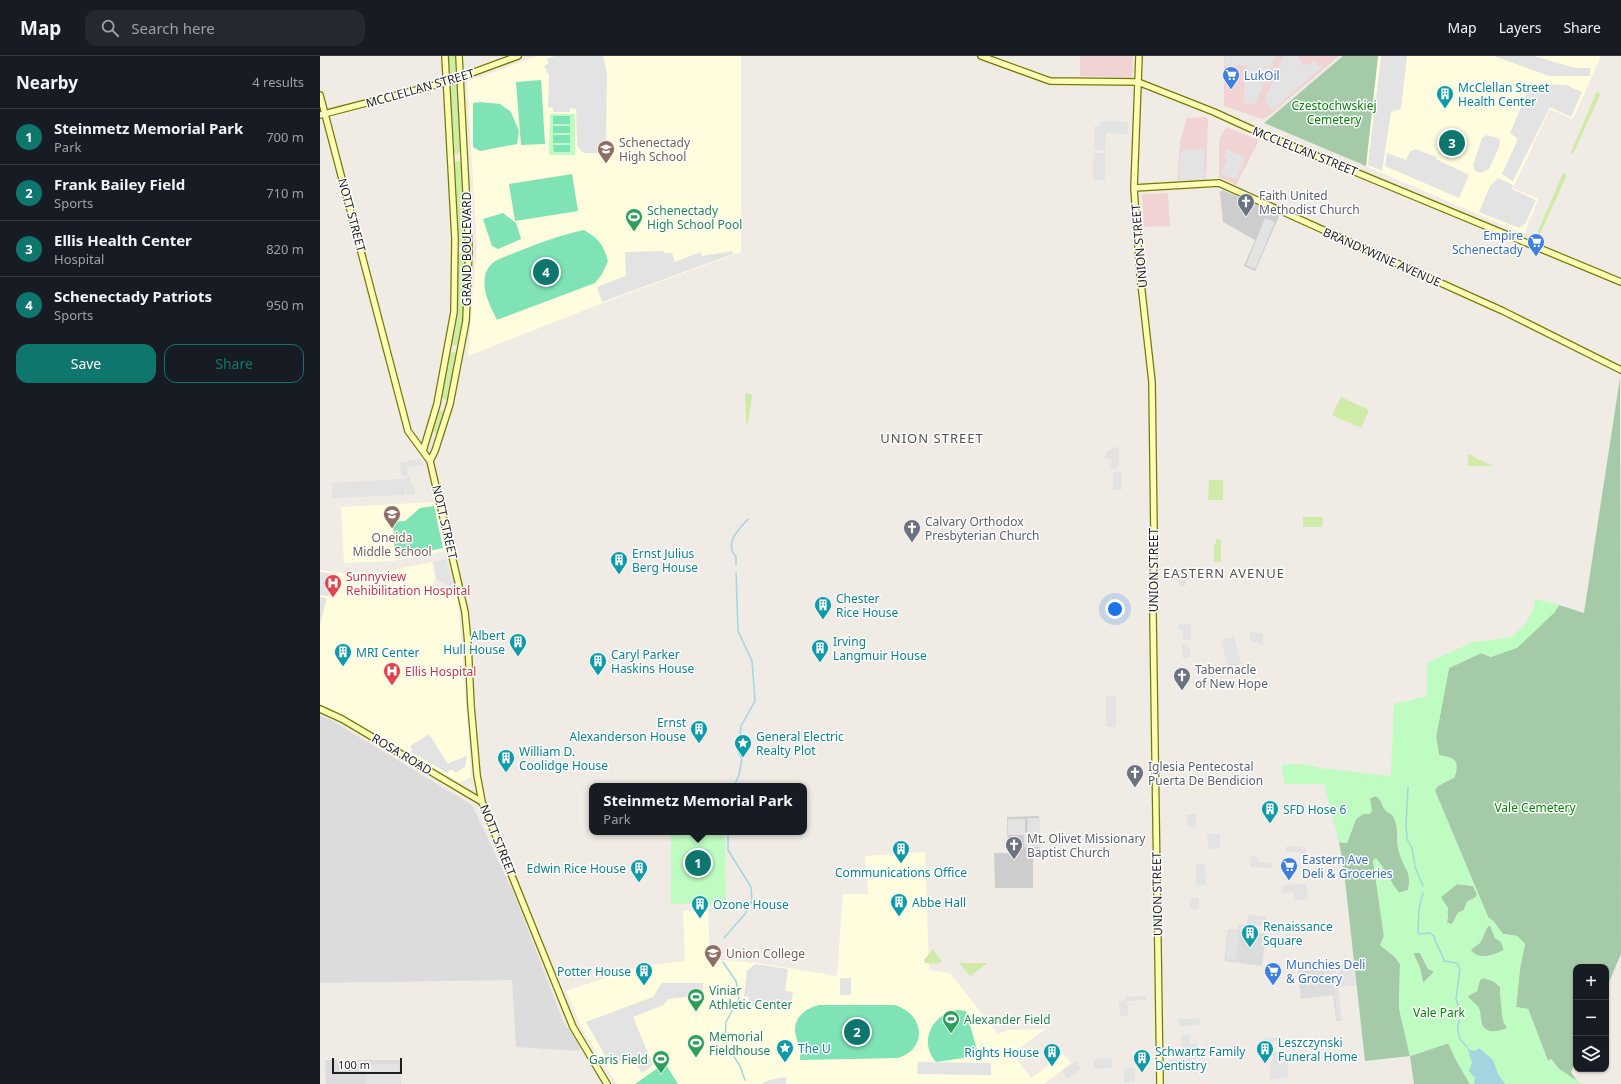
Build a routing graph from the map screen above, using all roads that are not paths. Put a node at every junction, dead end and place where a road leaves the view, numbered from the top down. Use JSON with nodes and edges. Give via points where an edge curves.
{"nodes":[{"id":1,"x":445,"y":56,"type":"edge"},
{"id":2,"x":459,"y":56,"type":"edge"},
{"id":3,"x":518,"y":56,"type":"edge"},
{"id":4,"x":981,"y":56,"type":"edge"},
{"id":5,"x":1139,"y":56,"type":"edge"},
{"id":6,"x":461,"y":77,"type":"junction"},
{"id":7,"x":447,"y":82,"type":"junction"},
{"id":8,"x":1138,"y":82,"type":"junction"},
{"id":9,"x":320,"y":95,"type":"edge"},
{"id":10,"x":323,"y":114,"type":"edge"},
{"id":11,"x":1134,"y":188,"type":"junction"},
{"id":12,"x":1621,"y":282,"type":"edge"},
{"id":13,"x":1621,"y":370,"type":"edge"},
{"id":14,"x":423,"y":451,"type":"junction"},
{"id":15,"x":430,"y":461,"type":"junction"},
{"id":16,"x":320,"y":709,"type":"edge"},
{"id":17,"x":482,"y":802,"type":"junction"},
{"id":18,"x":607,"y":1084,"type":"edge"},
{"id":19,"x":1160,"y":1084,"type":"edge"}],
"edges":[{"from":1,"to":7,"type":"main road","name":"GRAND BOULEVARD"},
{"from":2,"to":6,"type":"main road","name":"GRAND BOULEVARD"},
{"from":3,"to":6,"type":"main road","name":"MCCLELLAN STREET"},
{"from":4,"to":8,"type":"main road","name":"MCCLELLAN STREET","via":[[1050,81]]},
{"from":5,"to":8,"type":"main road","name":"UNION STREET"},
{"from":6,"to":7,"type":"main road","name":"MCCLELLAN STREET"},
{"from":6,"to":15,"type":"main road","name":"GRAND BOULEVARD","via":[[469,249],[466,321],[450,404]]},
{"from":7,"to":10,"type":"main road","name":"MCCLELLAN STREET"},
{"from":7,"to":14,"type":"main road","name":"GRAND BOULEVARD","via":[[455,239],[454,312],[437,404]]},
{"from":8,"to":11,"type":"main road","name":"UNION STREET"},
{"from":8,"to":12,"type":"main road","name":"MCCLELLAN STREET"},
{"from":9,"to":10,"type":"main road","name":"NOTT STREET"},
{"from":10,"to":14,"type":"main road","name":"NOTT STREET","via":[[408,431]]},
{"from":11,"to":13,"type":"main road","name":"BRANDYWINE AVENUE","via":[[1219,183],[1500,310]]},
{"from":11,"to":19,"type":"main road","name":"UNION STREET","via":[[1152,382]]},
{"from":14,"to":15,"type":"main road","name":"NOTT STREET"},
{"from":15,"to":17,"type":"main road","name":"NOTT STREET","via":[[465,612],[477,775]]},
{"from":16,"to":17,"type":"main road","name":"ROSA ROAD","via":[[342,719]]},
{"from":17,"to":18,"type":"main road","name":"NOTT STREET","via":[[573,1027]]}]}
